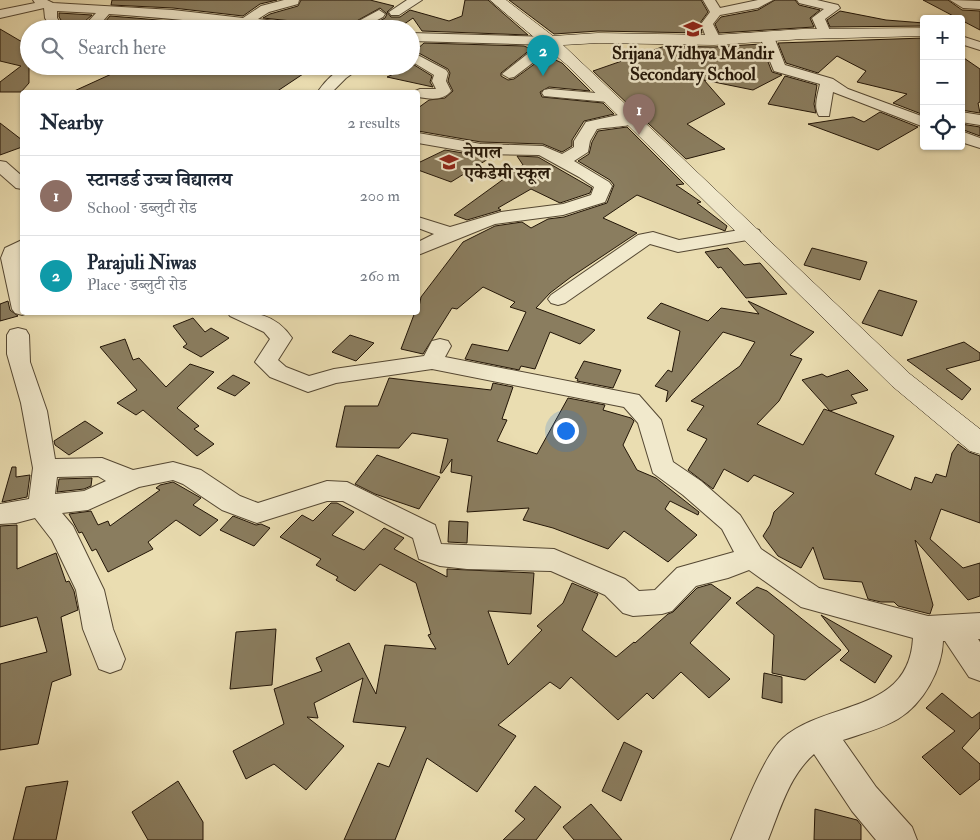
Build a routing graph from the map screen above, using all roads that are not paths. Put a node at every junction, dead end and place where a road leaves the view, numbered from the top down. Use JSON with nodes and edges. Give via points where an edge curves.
{"nodes":[{"id":1,"x":416,"y":0,"type":"edge"},
{"id":2,"x":497,"y":0,"type":"edge"},
{"id":3,"x":708,"y":0,"type":"edge"},
{"id":4,"x":767,"y":0,"type":"edge"},
{"id":5,"x":803,"y":0,"type":"edge"},
{"id":6,"x":956,"y":0,"type":"edge"},
{"id":7,"x":294,"y":1,"type":"edge"},
{"id":8,"x":44,"y":4,"type":"edge"},
{"id":9,"x":980,"y":5,"type":"edge"},
{"id":10,"x":107,"y":9,"type":"junction"},
{"id":11,"x":395,"y":12,"type":"dead end"},
{"id":12,"x":716,"y":12,"type":"junction"},
{"id":13,"x":0,"y":14,"type":"edge"},
{"id":14,"x":378,"y":14,"type":"dead end"},
{"id":15,"x":52,"y":20,"type":"edge"},
{"id":16,"x":97,"y":20,"type":"edge"},
{"id":17,"x":224,"y":20,"type":"edge"},
{"id":18,"x":248,"y":20,"type":"edge"},
{"id":19,"x":367,"y":20,"type":"edge"},
{"id":20,"x":920,"y":32,"type":"edge"},
{"id":21,"x":825,"y":33,"type":"junction"},
{"id":22,"x":420,"y":37,"type":"edge"},
{"id":23,"x":767,"y":37,"type":"junction"},
{"id":24,"x":456,"y":38,"type":"junction"},
{"id":25,"x":714,"y":40,"type":"junction"},
{"id":26,"x":965,"y":41,"type":"edge"},
{"id":27,"x":442,"y":45,"type":"junction"},
{"id":28,"x":980,"y":46,"type":"edge"},
{"id":29,"x":549,"y":47,"type":"junction"},
{"id":30,"x":420,"y":53,"type":"edge"},
{"id":31,"x":420,"y":61,"type":"edge"},
{"id":32,"x":509,"y":74,"type":"dead end"},
{"id":33,"x":341,"y":75,"type":"edge"},
{"id":34,"x":828,"y":82,"type":"junction"},
{"id":35,"x":326,"y":90,"type":"dead end"},
{"id":36,"x":420,"y":93,"type":"dead end"},
{"id":37,"x":549,"y":93,"type":"dead end"},
{"id":38,"x":608,"y":98,"type":"junction"},
{"id":39,"x":866,"y":101,"type":"junction"},
{"id":40,"x":912,"y":102,"type":"dead end"},
{"id":41,"x":824,"y":113,"type":"dead end"},
{"id":42,"x":965,"y":118,"type":"edge"},
{"id":43,"x":980,"y":120,"type":"edge"},
{"id":44,"x":631,"y":121,"type":"junction"},
{"id":45,"x":920,"y":121,"type":"edge"},
{"id":46,"x":965,"y":137,"type":"edge"},
{"id":47,"x":420,"y":138,"type":"edge"},
{"id":48,"x":980,"y":143,"type":"edge"},
{"id":49,"x":562,"y":161,"type":"junction"},
{"id":50,"x":0,"y":166,"type":"edge"},
{"id":51,"x":20,"y":182,"type":"edge"},
{"id":52,"x":420,"y":223,"type":"edge"},
{"id":53,"x":448,"y":233,"type":"junction"},
{"id":54,"x":752,"y":234,"type":"junction"},
{"id":55,"x":20,"y":247,"type":"edge"},
{"id":56,"x":420,"y":248,"type":"edge"},
{"id":57,"x":558,"y":299,"type":"dead end"},
{"id":58,"x":20,"y":300,"type":"edge"},
{"id":59,"x":244,"y":315,"type":"edge"},
{"id":60,"x":14,"y":330,"type":"edge"},
{"id":61,"x":980,"y":444,"type":"edge"},
{"id":62,"x":46,"y":468,"type":"junction"},
{"id":63,"x":133,"y":479,"type":"junction"},
{"id":64,"x":41,"y":506,"type":"junction"},
{"id":65,"x":0,"y":514,"type":"edge"},
{"id":66,"x":751,"y":557,"type":"junction"},
{"id":67,"x":954,"y":628,"type":"edge"},
{"id":68,"x":110,"y":659,"type":"dead end"},
{"id":69,"x":980,"y":667,"type":"edge"},
{"id":70,"x":819,"y":733,"type":"junction"},
{"id":71,"x":749,"y":840,"type":"edge"},
{"id":72,"x":899,"y":840,"type":"edge"}],
"edges":[{"from":1,"to":11,"type":"street"},
{"from":2,"to":29,"type":"street"},
{"from":3,"to":12,"type":"street"},
{"from":4,"to":12,"type":"street","via":[[749,8]]},
{"from":5,"to":21,"type":"street","via":[[834,8],[818,18]]},
{"from":6,"to":9,"type":"street","via":[[967,5]]},
{"from":7,"to":18,"type":"street","via":[[265,9]]},
{"from":8,"to":10,"type":"street"},
{"from":8,"to":13,"type":"street"},
{"from":8,"to":15,"type":"street"},
{"from":10,"to":16,"type":"street"},
{"from":10,"to":17,"type":"street"},
{"from":12,"to":25,"type":"street","via":[[707,24]]},
{"from":14,"to":19,"type":"street"},
{"from":20,"to":21,"type":"street"},
{"from":21,"to":23,"type":"street"},
{"from":22,"to":24,"type":"street"},
{"from":23,"to":25,"type":"street"},
{"from":23,"to":34,"type":"street","via":[[779,68]]},
{"from":24,"to":27,"type":"street"},
{"from":24,"to":29,"type":"street"},
{"from":25,"to":29,"type":"street","via":[[598,38]]},
{"from":26,"to":28,"type":"street"},
{"from":27,"to":29,"type":"street"},
{"from":27,"to":30,"type":"street"},
{"from":29,"to":32,"type":"street"},
{"from":29,"to":38,"type":"street"},
{"from":31,"to":36,"type":"street","via":[[441,73],[439,81],[444,91]]},
{"from":33,"to":35,"type":"street"},
{"from":34,"to":39,"type":"street"},
{"from":34,"to":41,"type":"street"},
{"from":37,"to":38,"type":"street"},
{"from":38,"to":44,"type":"street"},
{"from":39,"to":40,"type":"street","via":[[877,94]]},
{"from":39,"to":45,"type":"street"},
{"from":42,"to":43,"type":"street"},
{"from":44,"to":49,"type":"street","via":[[591,125],[582,141],[582,149]]},
{"from":44,"to":54,"type":"street"},
{"from":46,"to":48,"type":"street"},
{"from":47,"to":49,"type":"street","via":[[480,149],[529,148]]},
{"from":49,"to":53,"type":"street","via":[[600,182],[603,186],[599,198],[582,207],[500,218]]},
{"from":50,"to":51,"type":"street"},
{"from":52,"to":53,"type":"street"},
{"from":53,"to":56,"type":"street"},
{"from":54,"to":57,"type":"street","via":[[678,246],[646,239]]},
{"from":54,"to":61,"type":"street","via":[[901,380]]},
{"from":55,"to":58,"type":"street","via":[[12,252],[11,258]]},
{"from":59,"to":66,"type":"street","via":[[271,327],[281,338],[266,362],[278,372],[308,384],[436,354],[631,401],[649,420],[662,467],[731,522]]},
{"from":60,"to":62,"type":"street","via":[[16,350],[34,404],[41,456]]},
{"from":62,"to":63,"type":"street","via":[[102,467]]},
{"from":62,"to":64,"type":"street"},
{"from":63,"to":64,"type":"street","via":[[88,500]]},
{"from":63,"to":66,"type":"street","via":[[173,471],[192,478],[231,503],[257,513],[327,491],[347,492],[426,532],[429,551],[468,558],[554,560],[615,587],[633,604],[662,602],[687,576],[728,567]]},
{"from":64,"to":65,"type":"street"},
{"from":64,"to":68,"type":"street","via":[[62,534],[90,590],[98,629]]},
{"from":66,"to":67,"type":"street","via":[[811,598]]},
{"from":67,"to":69,"type":"street"},
{"from":67,"to":70,"type":"street","via":[[928,654],[919,675],[898,700],[874,713]]},
{"from":70,"to":71,"type":"street","via":[[793,752],[777,778],[761,820]]},
{"from":70,"to":72,"type":"street","via":[[864,799]]}]}
